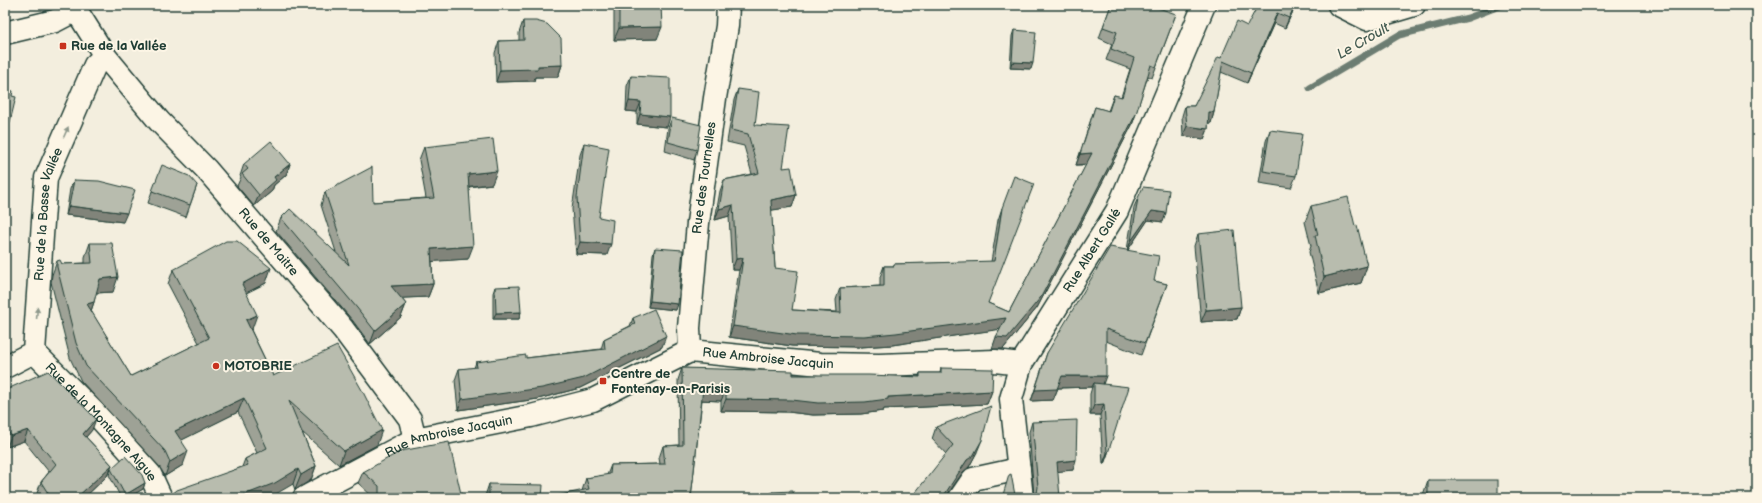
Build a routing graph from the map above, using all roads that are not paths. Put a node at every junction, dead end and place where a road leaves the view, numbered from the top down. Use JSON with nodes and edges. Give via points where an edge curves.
{"nodes":[{"id":1,"x":728,"y":5,"type":"edge"},
{"id":2,"x":1204,"y":5,"type":"edge"},
{"id":3,"x":1339,"y":5,"type":"edge"},
{"id":4,"x":1414,"y":5,"type":"edge"},
{"id":5,"x":74,"y":7,"type":"edge"},
{"id":6,"x":5,"y":33,"type":"edge"},
{"id":7,"x":105,"y":56,"type":"junction"},
{"id":8,"x":690,"y":351,"type":"junction"},
{"id":9,"x":34,"y":352,"type":"junction"},
{"id":10,"x":1021,"y":364,"type":"junction"},
{"id":11,"x":5,"y":367,"type":"edge"},
{"id":12,"x":415,"y":439,"type":"junction"},
{"id":13,"x":1019,"y":469,"type":"junction"},
{"id":14,"x":161,"y":498,"type":"edge"},
{"id":15,"x":304,"y":498,"type":"edge"},
{"id":16,"x":960,"y":498,"type":"edge"},
{"id":17,"x":1022,"y":498,"type":"edge"}],
"edges":[{"from":1,"to":8,"type":"street","name":"Rue des Tournelles","via":[[728,26],[715,98],[698,223],[689,328]]},
{"from":2,"to":10,"type":"street","name":"Rue Albert Gallé","via":[[1117,211]]},
{"from":3,"to":4,"type":"street","via":[[1367,19]]},
{"from":5,"to":6,"type":"street","via":[[55,21]]},
{"from":5,"to":7,"type":"street","name":"Rue de Maitre"},
{"from":9,"to":7,"type":"street","name":"Rue de la Basse Vallée","one_way":true,"via":[[46,178],[95,65]]},
{"from":7,"to":12,"type":"street","name":"Rue de Maitre","via":[[159,121],[206,168],[343,329],[410,419]]},
{"from":8,"to":10,"type":"street","name":"Rue Ambroise Jacquin","via":[[820,364],[879,365],[995,361]]},
{"from":8,"to":12,"type":"street","name":"Rue Ambroise Jacquin","via":[[593,400],[531,416]]},
{"from":9,"to":11,"type":"street"},
{"from":9,"to":14,"type":"street","name":"Rue de la Montagne Aigue","via":[[95,413],[150,474]]},
{"from":10,"to":13,"type":"street","name":"Rue Albert Gallé","via":[[1011,399]]},
{"from":12,"to":15,"type":"street","name":"Rue Ambroise Jacquin"},
{"from":13,"to":16,"type":"street","via":[[973,480]]},
{"from":13,"to":17,"type":"street","name":"Rue Albert Gallé"}]}
